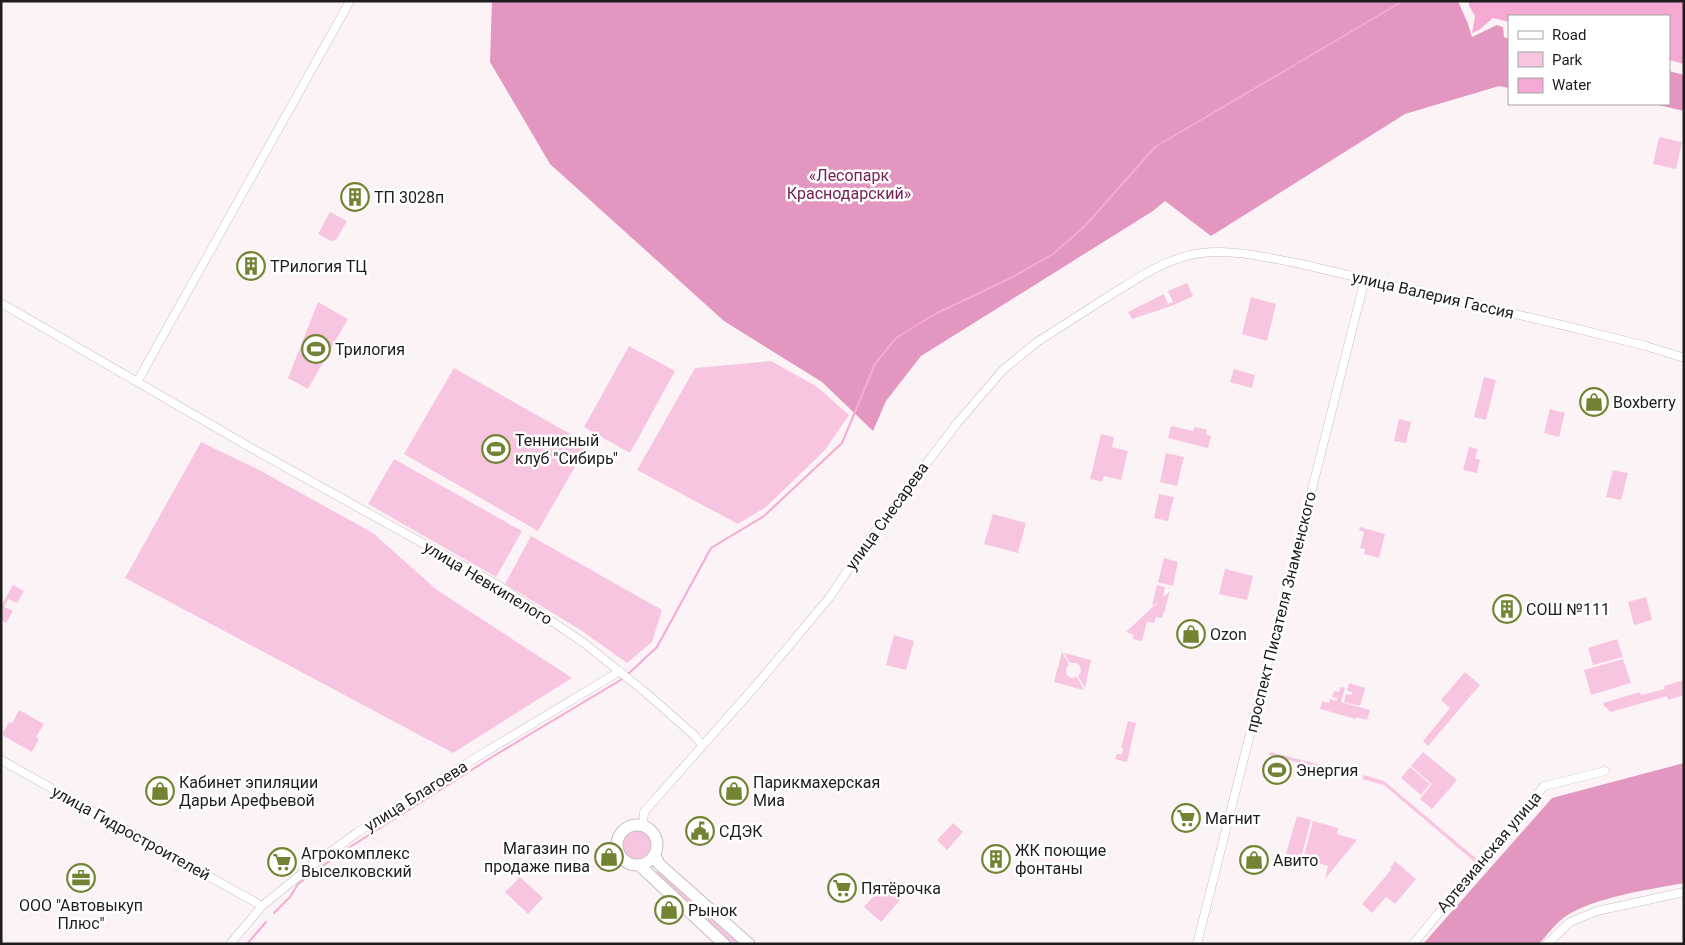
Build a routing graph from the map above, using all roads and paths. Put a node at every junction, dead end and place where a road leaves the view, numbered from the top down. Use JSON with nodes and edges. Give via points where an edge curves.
{"nodes":[{"id":1,"x":350,"y":1,"type":"edge"},
{"id":2,"x":1180,"y":257,"type":"joint"},
{"id":3,"x":1365,"y":279,"type":"junction"},
{"id":4,"x":1,"y":303,"type":"edge"},
{"id":5,"x":1684,"y":358,"type":"edge"},
{"id":6,"x":136,"y":382,"type":"junction"},
{"id":7,"x":622,"y":673,"type":"junction"},
{"id":8,"x":702,"y":745,"type":"junction"},
{"id":9,"x":1,"y":760,"type":"edge"},
{"id":10,"x":1605,"y":771,"type":"dead end"},
{"id":11,"x":644,"y":826,"type":"junction"},
{"id":12,"x":655,"y":855,"type":"junction"},
{"id":13,"x":639,"y":865,"type":"junction"},
{"id":14,"x":1684,"y":892,"type":"edge"},
{"id":15,"x":262,"y":906,"type":"junction"},
{"id":16,"x":230,"y":944,"type":"edge"},
{"id":17,"x":724,"y":944,"type":"edge"},
{"id":18,"x":749,"y":944,"type":"edge"},
{"id":19,"x":1197,"y":944,"type":"edge"},
{"id":20,"x":1414,"y":944,"type":"edge"},
{"id":21,"x":1547,"y":944,"type":"edge"}],
"edges":[{"from":1,"to":6,"type":"street"},
{"from":2,"to":3,"type":"street","name":"улица Валерия Гассия","via":[[1204,252],[1265,257]]},
{"from":2,"to":8,"type":"street","name":"улица Снесарева","via":[[1157,267],[1062,326],[1020,354],[992,381],[867,542],[829,598]]},
{"from":3,"to":5,"type":"street","name":"улица Валерия Гассия","via":[[1570,327]]},
{"from":3,"to":19,"type":"street","name":"проспект Писателя Знаменского"},
{"from":4,"to":6,"type":"street","name":"улица Невкипелого"},
{"from":6,"to":7,"type":"street","name":"улица Невкипелого","via":[[498,585]]},
{"from":7,"to":8,"type":"street","name":"улица Невкипелого"},
{"from":7,"to":15,"type":"street","name":"улица Благоева","via":[[472,760],[358,832]]},
{"from":8,"to":11,"type":"street","name":"улица Снесарева","via":[[644,812]]},
{"from":9,"to":15,"type":"street","name":"улица Гидростроителей"},
{"from":10,"to":20,"type":"street","name":"Артезианская улица","via":[[1544,786]]},
{"from":11,"to":12,"type":"street","via":[[657,840]]},
{"from":11,"to":13,"type":"street","via":[[626,828],[617,842],[622,859]]},
{"from":12,"to":13,"type":"street"},
{"from":12,"to":18,"type":"street","via":[[660,864]]},
{"from":13,"to":17,"type":"street"},
{"from":14,"to":21,"type":"street","via":[[1597,911],[1570,922]]},
{"from":15,"to":16,"type":"street","name":"улица Благоева"}]}
